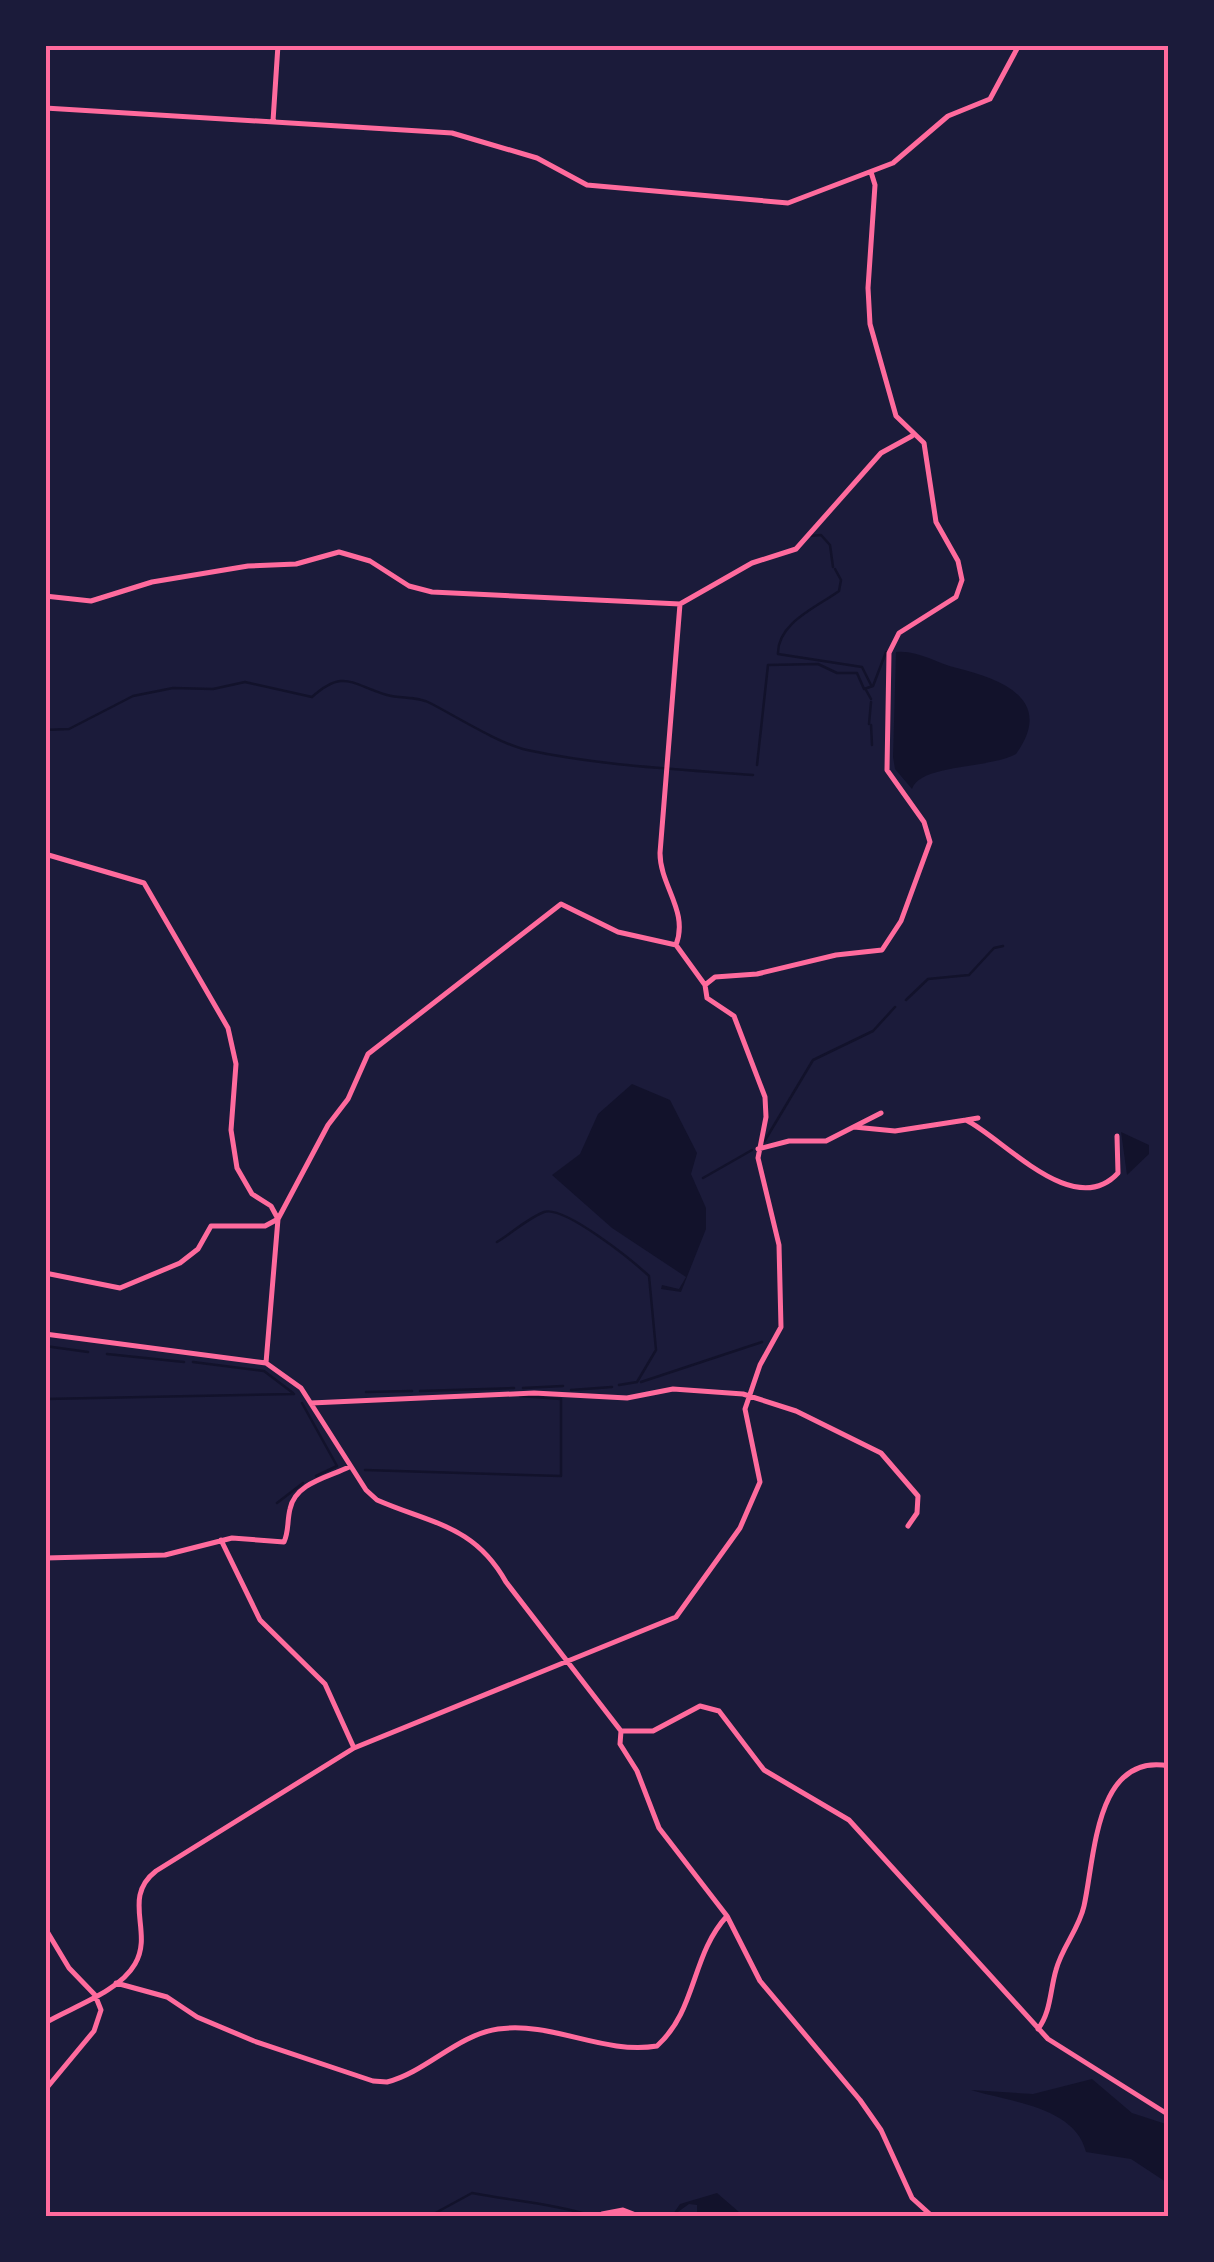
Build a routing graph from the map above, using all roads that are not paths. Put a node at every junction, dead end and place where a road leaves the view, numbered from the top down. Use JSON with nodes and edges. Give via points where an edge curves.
{"nodes":[{"id":1,"x":278,"y":45,"type":"edge"},
{"id":2,"x":1019,"y":45,"type":"edge"},
{"id":3,"x":45,"y":108,"type":"edge"},
{"id":4,"x":273,"y":121,"type":"junction"},
{"id":5,"x":871,"y":172,"type":"junction"},
{"id":6,"x":912,"y":436,"type":"junction"},
{"id":7,"x":45,"y":533,"type":"edge"},
{"id":8,"x":45,"y":541,"type":"edge"},
{"id":9,"x":45,"y":596,"type":"edge"},
{"id":10,"x":680,"y":604,"type":"junction"},
{"id":11,"x":45,"y":854,"type":"edge"},
{"id":12,"x":676,"y":945,"type":"junction"},
{"id":13,"x":705,"y":985,"type":"junction"},
{"id":14,"x":881,"y":1113,"type":"dead end"},
{"id":15,"x":978,"y":1118,"type":"dead end"},
{"id":16,"x":966,"y":1120,"type":"junction"},
{"id":17,"x":854,"y":1127,"type":"junction"},
{"id":18,"x":1117,"y":1136,"type":"dead end"},
{"id":19,"x":758,"y":1149,"type":"junction"},
{"id":20,"x":278,"y":1219,"type":"junction"},
{"id":21,"x":45,"y":1273,"type":"edge"},
{"id":22,"x":45,"y":1334,"type":"edge"},
{"id":23,"x":266,"y":1363,"type":"junction"},
{"id":24,"x":748,"y":1396,"type":"junction"},
{"id":25,"x":311,"y":1403,"type":"junction"},
{"id":26,"x":350,"y":1466,"type":"junction"},
{"id":27,"x":908,"y":1526,"type":"dead end"},
{"id":28,"x":221,"y":1540,"type":"junction"},
{"id":29,"x":45,"y":1558,"type":"edge"},
{"id":30,"x":566,"y":1660,"type":"junction"},
{"id":31,"x":622,"y":1731,"type":"junction"},
{"id":32,"x":354,"y":1748,"type":"junction"},
{"id":33,"x":1169,"y":1766,"type":"edge"},
{"id":34,"x":728,"y":1916,"type":"junction"},
{"id":35,"x":45,"y":1928,"type":"edge"},
{"id":36,"x":116,"y":1983,"type":"junction"},
{"id":37,"x":96,"y":1995,"type":"junction"},
{"id":38,"x":45,"y":2022,"type":"edge"},
{"id":39,"x":1038,"y":2030,"type":"junction"},
{"id":40,"x":45,"y":2090,"type":"edge"},
{"id":41,"x":1169,"y":2115,"type":"edge"},
{"id":42,"x":602,"y":2214,"type":"dead end"},
{"id":43,"x":641,"y":2217,"type":"edge"},
{"id":44,"x":933,"y":2217,"type":"edge"}],
"edges":[{"from":1,"to":4,"type":"street"},
{"from":2,"to":5,"type":"street","via":[[990,98],[948,116]]},
{"from":3,"to":4,"type":"street"},
{"from":4,"to":5,"type":"street","via":[[452,133],[537,158],[587,185],[788,203]]},
{"from":5,"to":6,"type":"street","via":[[868,310],[896,416]]},
{"from":6,"to":10,"type":"street","via":[[880,453],[796,549],[752,563]]},
{"from":6,"to":13,"type":"street","via":[[924,443],[936,522],[962,580],[956,597],[899,633],[889,654],[888,770],[930,833],[924,866],[882,950],[715,977]]},
{"from":7,"to":8,"type":"street"},
{"from":9,"to":10,"type":"street","via":[[91,600],[152,582],[296,564],[339,552],[432,592]]},
{"from":10,"to":12,"type":"street","via":[[660,852],[662,878],[679,914]]},
{"from":11,"to":20,"type":"street","via":[[148,888],[228,1028],[236,1064],[230,1130],[237,1168]]},
{"from":12,"to":13,"type":"street"},
{"from":12,"to":20,"type":"street","via":[[618,932],[561,904],[368,1054]]},
{"from":13,"to":19,"type":"street","via":[[707,998],[734,1016],[765,1097]]},
{"from":14,"to":17,"type":"street"},
{"from":15,"to":16,"type":"street"},
{"from":16,"to":17,"type":"street","via":[[876,1132]]},
{"from":16,"to":18,"type":"street","via":[[1045,1176],[1078,1188],[1103,1185],[1118,1173]]},
{"from":17,"to":19,"type":"street","via":[[826,1141]]},
{"from":19,"to":24,"type":"street","via":[[777,1228],[782,1318]]},
{"from":20,"to":21,"type":"street","via":[[264,1226],[211,1226],[180,1263],[120,1288]]},
{"from":20,"to":23,"type":"street"},
{"from":22,"to":23,"type":"street"},
{"from":23,"to":25,"type":"street","via":[[292,1377]]},
{"from":24,"to":25,"type":"street","via":[[673,1389],[627,1398],[534,1393]]},
{"from":24,"to":27,"type":"street","via":[[881,1452],[918,1496]]},
{"from":24,"to":30,"type":"street","via":[[744,1417],[760,1482],[731,1541],[676,1617]]},
{"from":25,"to":26,"type":"street"},
{"from":26,"to":28,"type":"street","via":[[297,1495],[284,1542]]},
{"from":26,"to":30,"type":"street","via":[[377,1500],[480,1544]]},
{"from":28,"to":29,"type":"street","via":[[165,1555]]},
{"from":28,"to":32,"type":"street","via":[[260,1620],[325,1684]]},
{"from":30,"to":31,"type":"street"},
{"from":30,"to":32,"type":"street"},
{"from":31,"to":34,"type":"street","via":[[620,1744],[641,1780],[648,1810]]},
{"from":31,"to":39,"type":"street","via":[[653,1731],[700,1706],[720,1711],[764,1770],[849,1820]]},
{"from":32,"to":36,"type":"street","via":[[146,1878],[137,1900],[139,1956]]},
{"from":33,"to":39,"type":"street","via":[[1141,1763],[1130,1769],[1097,1819],[1084,1908]]},
{"from":34,"to":36,"type":"street","via":[[700,1959],[680,2020],[658,2046],[628,2049],[495,2029],[387,2082],[254,2041],[166,1998]]},
{"from":34,"to":44,"type":"street","via":[[760,1982],[860,2100],[912,2198]]},
{"from":35,"to":37,"type":"street","via":[[69,1968]]},
{"from":36,"to":37,"type":"street"},
{"from":37,"to":38,"type":"street"},
{"from":37,"to":40,"type":"street","via":[[101,2010],[94,2031]]},
{"from":39,"to":41,"type":"street"},
{"from":42,"to":43,"type":"street","via":[[623,2210]]}]}
